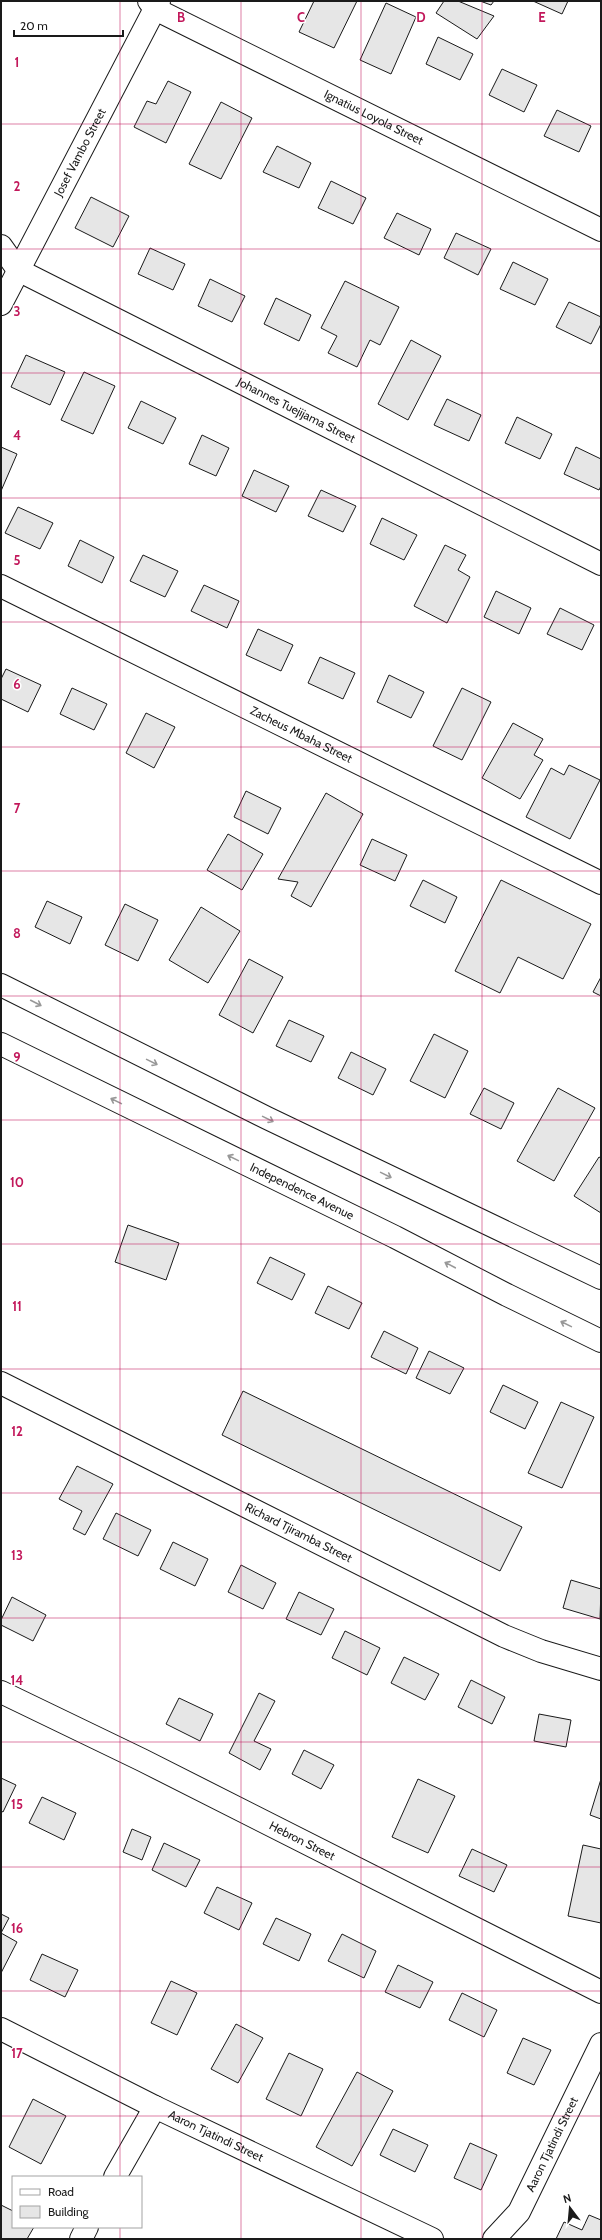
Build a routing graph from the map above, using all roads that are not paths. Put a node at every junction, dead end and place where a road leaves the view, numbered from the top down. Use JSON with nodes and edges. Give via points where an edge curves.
{"nodes":[{"id":1,"x":154,"y":4,"type":"edge"},
{"id":2,"x":601,"y":230,"type":"edge"},
{"id":3,"x":1,"y":246,"type":"edge"},
{"id":4,"x":18,"y":270,"type":"junction"},
{"id":5,"x":1,"y":304,"type":"edge"},
{"id":6,"x":601,"y":564,"type":"edge"},
{"id":7,"x":1,"y":586,"type":"edge"},
{"id":8,"x":601,"y":883,"type":"edge"},
{"id":9,"x":1,"y":985,"type":"edge"},
{"id":10,"x":1,"y":1044,"type":"edge"},
{"id":11,"x":601,"y":1278,"type":"edge"},
{"id":12,"x":601,"y":1341,"type":"edge"},
{"id":13,"x":1,"y":1383,"type":"edge"},
{"id":14,"x":601,"y":1669,"type":"edge"},
{"id":15,"x":1,"y":1692,"type":"edge"},
{"id":16,"x":601,"y":1992,"type":"edge"},
{"id":17,"x":1,"y":2029,"type":"edge"},
{"id":18,"x":601,"y":2044,"type":"edge"},
{"id":19,"x":155,"y":2107,"type":"junction"},
{"id":20,"x":116,"y":2176,"type":"edge"},
{"id":21,"x":86,"y":2228,"type":"edge"},
{"id":22,"x":81,"y":2239,"type":"edge"},
{"id":23,"x":432,"y":2239,"type":"edge"},
{"id":24,"x":494,"y":2239,"type":"edge"}],
"edges":[{"from":1,"to":2,"type":"street","name":"Ignatius Loyola Street"},
{"from":1,"to":4,"type":"street","name":"Josef Vambo Street"},
{"from":3,"to":4,"type":"street","name":"Johannes Tuejijama Street"},
{"from":4,"to":5,"type":"street","name":"Josef Vambo Street"},
{"from":4,"to":6,"type":"street","name":"Johannes Tuejijama Street"},
{"from":7,"to":8,"type":"street","name":"Zacheus Mbaha Street"},
{"from":9,"to":11,"type":"street","one_way":true,"via":[[260,1115]]},
{"from":12,"to":10,"type":"street","name":"Independence Avenue","one_way":true},
{"from":13,"to":14,"type":"street","name":"Richard Tjiramba Street","via":[[504,1636],[541,1651]]},
{"from":15,"to":16,"type":"street","name":"Hebron Street"},
{"from":17,"to":19,"type":"street","name":"Aaron Tjatindi Street"},
{"from":18,"to":24,"type":"street","name":"Aaron Tjatindi Street","via":[[519,2212]]},
{"from":19,"to":20,"type":"street"},
{"from":19,"to":23,"type":"street","name":"Aaron Tjatindi Street"},
{"from":21,"to":22,"type":"street"}]}
